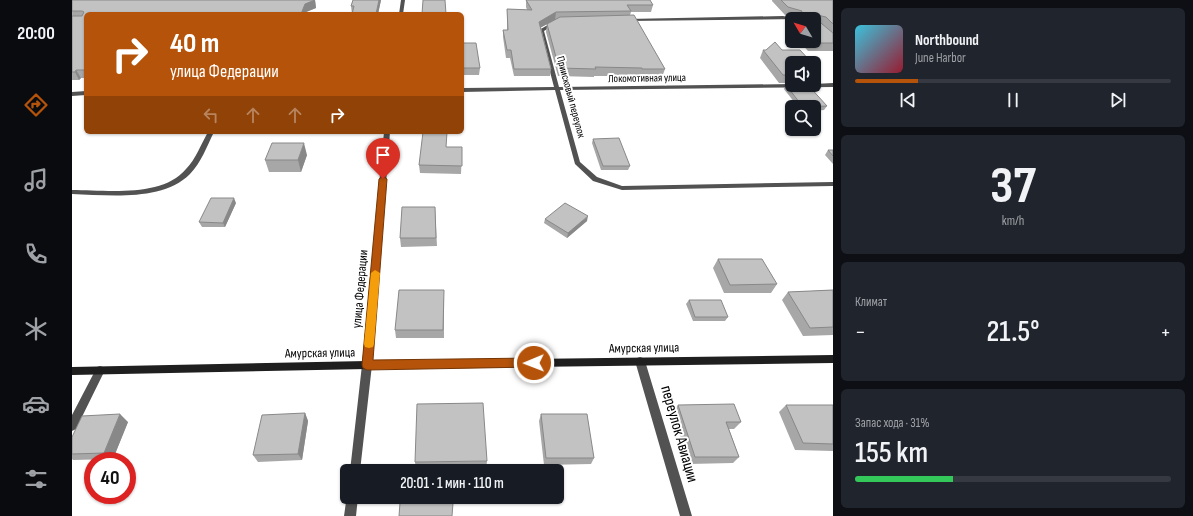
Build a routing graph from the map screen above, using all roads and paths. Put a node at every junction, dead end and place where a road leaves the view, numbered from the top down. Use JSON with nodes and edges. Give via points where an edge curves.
{"nodes":[{"id":1,"x":403,"y":0,"type":"edge"},
{"id":2,"x":401,"y":12,"type":"edge"},
{"id":3,"x":785,"y":18,"type":"edge"},
{"id":4,"x":620,"y":20,"type":"edge"},
{"id":5,"x":565,"y":22,"type":"edge"},
{"id":6,"x":833,"y":85,"type":"edge"},
{"id":7,"x":558,"y":89,"type":"junction"},
{"id":8,"x":464,"y":90,"type":"edge"},
{"id":9,"x":84,"y":93,"type":"edge"},
{"id":10,"x":72,"y":94,"type":"edge"},
{"id":11,"x":210,"y":134,"type":"edge"},
{"id":12,"x":387,"y":134,"type":"edge"},
{"id":13,"x":833,"y":184,"type":"edge"},
{"id":14,"x":72,"y":192,"type":"edge"},
{"id":15,"x":833,"y":359,"type":"edge"},
{"id":16,"x":640,"y":361,"type":"junction"},
{"id":17,"x":367,"y":365,"type":"junction"},
{"id":18,"x":100,"y":370,"type":"junction"},
{"id":19,"x":72,"y":371,"type":"edge"},
{"id":20,"x":72,"y":426,"type":"edge"},
{"id":21,"x":356,"y":464,"type":"edge"},
{"id":22,"x":351,"y":504,"type":"edge"},
{"id":23,"x":350,"y":516,"type":"edge"},
{"id":24,"x":686,"y":516,"type":"edge"}],
"edges":[{"from":1,"to":2,"type":"street"},
{"from":3,"to":4,"type":"street"},
{"from":5,"to":7,"type":"street","name":"Приисковый переулок","via":[[557,22],[542,30]]},
{"from":6,"to":7,"type":"street","name":"Локомотивная улица"},
{"from":7,"to":8,"type":"street","name":"Локомотивная улица"},
{"from":7,"to":13,"type":"street","name":"Приисковый переулок","via":[[577,163],[595,179],[622,188]]},
{"from":9,"to":10,"type":"street"},
{"from":11,"to":14,"type":"street","via":[[187,173],[169,187],[148,192]]},
{"from":12,"to":17,"type":"street","name":"улица Федерации"},
{"from":15,"to":16,"type":"street","name":"Амурская улица"},
{"from":16,"to":17,"type":"street","name":"Амурская улица"},
{"from":16,"to":24,"type":"street","name":"переулок Авиации"},
{"from":17,"to":18,"type":"street","name":"Амурская улица"},
{"from":17,"to":21,"type":"street","name":"улица Федерации"},
{"from":18,"to":19,"type":"street","name":"Амурская улица"},
{"from":18,"to":20,"type":"street"},
{"from":22,"to":23,"type":"street"}]}
